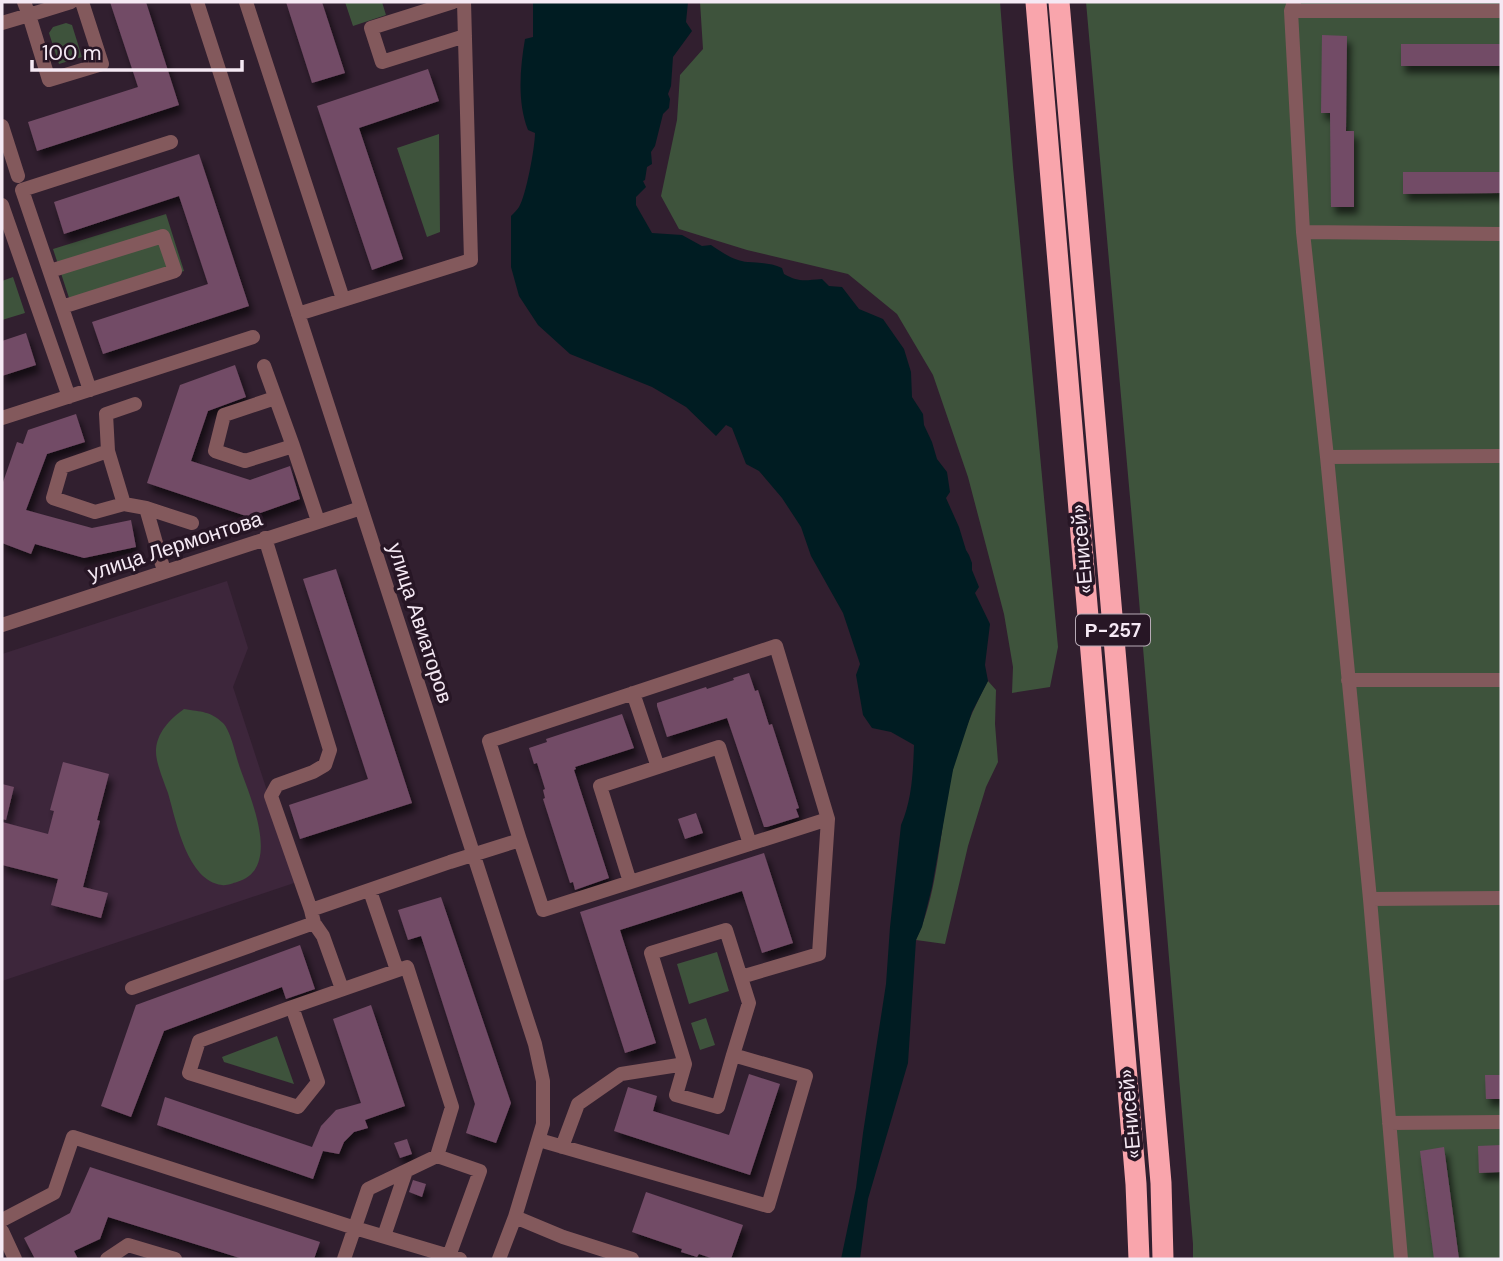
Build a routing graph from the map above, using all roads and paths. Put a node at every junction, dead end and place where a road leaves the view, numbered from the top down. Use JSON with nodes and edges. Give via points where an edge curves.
{"nodes":[{"id":1,"x":71,"y":2,"type":"edge"},
{"id":2,"x":82,"y":2,"type":"edge"},
{"id":3,"x":197,"y":2,"type":"edge"},
{"id":4,"x":246,"y":2,"type":"edge"},
{"id":5,"x":453,"y":2,"type":"edge"},
{"id":6,"x":464,"y":2,"type":"edge"},
{"id":7,"x":1036,"y":2,"type":"edge"},
{"id":8,"x":1059,"y":2,"type":"edge"},
{"id":9,"x":1292,"y":6,"type":"edge"},
{"id":10,"x":26,"y":8,"type":"edge"},
{"id":11,"x":1501,"y":11,"type":"edge"},
{"id":12,"x":2,"y":23,"type":"edge"},
{"id":13,"x":465,"y":36,"type":"junction"},
{"id":14,"x":2,"y":125,"type":"edge"},
{"id":15,"x":171,"y":142,"type":"dead end"},
{"id":16,"x":18,"y":176,"type":"dead end"},
{"id":17,"x":2,"y":205,"type":"edge"},
{"id":18,"x":1303,"y":232,"type":"junction"},
{"id":19,"x":1501,"y":234,"type":"edge"},
{"id":20,"x":50,"y":271,"type":"junction"},
{"id":21,"x":343,"y":299,"type":"junction"},
{"id":22,"x":62,"y":307,"type":"junction"},
{"id":23,"x":298,"y":314,"type":"junction"},
{"id":24,"x":253,"y":337,"type":"dead end"},
{"id":25,"x":264,"y":366,"type":"dead end"},
{"id":26,"x":90,"y":390,"type":"junction"},
{"id":27,"x":69,"y":397,"type":"junction"},
{"id":28,"x":275,"y":398,"type":"junction"},
{"id":29,"x":135,"y":404,"type":"dead end"},
{"id":30,"x":2,"y":418,"type":"edge"},
{"id":31,"x":293,"y":446,"type":"junction"},
{"id":32,"x":108,"y":450,"type":"junction"},
{"id":33,"x":1501,"y":456,"type":"edge"},
{"id":34,"x":1327,"y":457,"type":"junction"},
{"id":35,"x":124,"y":504,"type":"junction"},
{"id":36,"x":146,"y":508,"type":"junction"},
{"id":37,"x":361,"y":508,"type":"junction"},
{"id":38,"x":318,"y":521,"type":"junction"},
{"id":39,"x":192,"y":523,"type":"dead end"},
{"id":40,"x":265,"y":538,"type":"junction"},
{"id":41,"x":164,"y":571,"type":"junction"},
{"id":42,"x":2,"y":625,"type":"edge"},
{"id":43,"x":1348,"y":680,"type":"junction"},
{"id":44,"x":1501,"y":680,"type":"edge"},
{"id":45,"x":633,"y":693,"type":"junction"},
{"id":46,"x":658,"y":767,"type":"junction"},
{"id":47,"x":828,"y":819,"type":"junction"},
{"id":48,"x":520,"y":840,"type":"junction"},
{"id":49,"x":750,"y":844,"type":"junction"},
{"id":50,"x":472,"y":855,"type":"junction"},
{"id":51,"x":630,"y":882,"type":"junction"},
{"id":52,"x":370,"y":891,"type":"junction"},
{"id":53,"x":1501,"y":898,"type":"edge"},
{"id":54,"x":1370,"y":899,"type":"junction"},
{"id":55,"x":312,"y":917,"type":"junction"},
{"id":56,"x":397,"y":970,"type":"junction"},
{"id":57,"x":741,"y":976,"type":"junction"},
{"id":58,"x":132,"y":988,"type":"dead end"},
{"id":59,"x":342,"y":989,"type":"junction"},
{"id":60,"x":292,"y":1007,"type":"junction"},
{"id":61,"x":733,"y":1055,"type":"junction"},
{"id":62,"x":685,"y":1063,"type":"junction"},
{"id":63,"x":1501,"y":1122,"type":"edge"},
{"id":64,"x":1389,"y":1123,"type":"junction"},
{"id":65,"x":539,"y":1140,"type":"junction"},
{"id":66,"x":562,"y":1147,"type":"junction"},
{"id":67,"x":437,"y":1156,"type":"junction"},
{"id":68,"x":406,"y":1171,"type":"junction"},
{"id":69,"x":515,"y":1217,"type":"junction"},
{"id":70,"x":2,"y":1220,"type":"edge"},
{"id":71,"x":355,"y":1228,"type":"junction"},
{"id":72,"x":2,"y":1231,"type":"edge"},
{"id":73,"x":384,"y":1236,"type":"junction"},
{"id":74,"x":603,"y":1255,"type":"edge"},
{"id":75,"x":455,"y":1257,"type":"edge"},
{"id":76,"x":15,"y":1259,"type":"edge"},
{"id":77,"x":107,"y":1259,"type":"edge"},
{"id":78,"x":175,"y":1259,"type":"edge"},
{"id":79,"x":344,"y":1259,"type":"edge"},
{"id":80,"x":499,"y":1259,"type":"edge"},
{"id":81,"x":632,"y":1259,"type":"edge"},
{"id":82,"x":1139,"y":1259,"type":"edge"},
{"id":83,"x":1163,"y":1259,"type":"edge"},
{"id":84,"x":1401,"y":1259,"type":"edge"}],
"edges":[{"from":1,"to":10,"type":"street"},
{"from":2,"to":10,"type":"street","via":[[102,64],[49,80]]},
{"from":3,"to":23,"type":"street","name":"улица Авиаторов"},
{"from":4,"to":21,"type":"street"},
{"from":5,"to":13,"type":"street","via":[[371,28],[382,62]]},
{"from":6,"to":13,"type":"street"},
{"from":7,"to":82,"type":"highway","name":"«Енисей»","number":"Р-257"},
{"from":8,"to":83,"type":"highway","name":"«Енисей»","number":"Р-257","via":[[1161,1183]]},
{"from":9,"to":11,"type":"street"},
{"from":9,"to":18,"type":"street"},
{"from":10,"to":12,"type":"street"},
{"from":13,"to":21,"type":"street","via":[[471,260]]},
{"from":14,"to":16,"type":"street"},
{"from":15,"to":20,"type":"street","via":[[22,190]]},
{"from":17,"to":27,"type":"street"},
{"from":18,"to":19,"type":"street"},
{"from":18,"to":34,"type":"street"},
{"from":20,"to":22,"type":"street"},
{"from":20,"to":22,"type":"street","via":[[163,236],[175,271]]},
{"from":21,"to":23,"type":"street"},
{"from":22,"to":26,"type":"street"},
{"from":23,"to":37,"type":"street","name":"улица Авиаторов"},
{"from":24,"to":26,"type":"street"},
{"from":25,"to":28,"type":"street"},
{"from":26,"to":27,"type":"street"},
{"from":27,"to":30,"type":"street"},
{"from":28,"to":31,"type":"street"},
{"from":28,"to":31,"type":"street","via":[[224,415],[215,451],[245,461]]},
{"from":29,"to":32,"type":"street","via":[[106,414]]},
{"from":31,"to":38,"type":"street"},
{"from":32,"to":35,"type":"street"},
{"from":32,"to":35,"type":"street","via":[[62,467],[53,498],[95,512]]},
{"from":33,"to":34,"type":"street"},
{"from":34,"to":43,"type":"street"},
{"from":35,"to":36,"type":"street"},
{"from":36,"to":39,"type":"street"},
{"from":36,"to":41,"type":"street"},
{"from":37,"to":38,"type":"street","name":"улица Лермонтова"},
{"from":37,"to":50,"type":"street","name":"улица Авиаторов"},
{"from":38,"to":40,"type":"street","name":"улица Лермонтова"},
{"from":40,"to":41,"type":"street","name":"улица Лермонтова"},
{"from":40,"to":55,"type":"street","via":[[330,750],[325,765],[277,785],[271,796]]},
{"from":41,"to":42,"type":"street","name":"улица Лермонтова"},
{"from":43,"to":44,"type":"street"},
{"from":43,"to":54,"type":"street"},
{"from":45,"to":46,"type":"street"},
{"from":45,"to":47,"type":"street","via":[[776,646]]},
{"from":45,"to":48,"type":"street","via":[[489,741]]},
{"from":46,"to":49,"type":"street","via":[[719,747]]},
{"from":46,"to":51,"type":"street","via":[[600,786]]},
{"from":47,"to":49,"type":"street"},
{"from":47,"to":57,"type":"street","via":[[819,954]]},
{"from":48,"to":50,"type":"street"},
{"from":48,"to":51,"type":"street","via":[[543,910]]},
{"from":49,"to":51,"type":"street"},
{"from":50,"to":52,"type":"street"},
{"from":50,"to":65,"type":"street","name":"улица Авиаторов","via":[[535,1044],[544,1096]]},
{"from":52,"to":55,"type":"street"},
{"from":52,"to":56,"type":"street"},
{"from":53,"to":54,"type":"street"},
{"from":54,"to":64,"type":"street"},
{"from":55,"to":58,"type":"street"},
{"from":55,"to":59,"type":"street"},
{"from":56,"to":59,"type":"street"},
{"from":56,"to":67,"type":"street","via":[[407,967],[452,1107]]},
{"from":57,"to":61,"type":"street","via":[[749,1003]]},
{"from":57,"to":62,"type":"street","via":[[726,930],[651,953]]},
{"from":59,"to":60,"type":"street"},
{"from":60,"to":60,"type":"street","via":[[199,1041],[190,1073],[298,1107],[318,1082]]},
{"from":61,"to":62,"type":"street","via":[[718,1107],[676,1095]]},
{"from":61,"to":66,"type":"street","via":[[806,1076],[768,1206]]},
{"from":62,"to":66,"type":"street","via":[[621,1074],[578,1104]]},
{"from":63,"to":64,"type":"street"},
{"from":64,"to":84,"type":"street"},
{"from":65,"to":66,"type":"street"},
{"from":65,"to":69,"type":"street","name":"улица Авиаторов"},
{"from":67,"to":68,"type":"street"},
{"from":67,"to":75,"type":"street","via":[[480,1171]]},
{"from":68,"to":71,"type":"street","via":[[368,1189]]},
{"from":68,"to":73,"type":"street"},
{"from":69,"to":74,"type":"street"},
{"from":69,"to":80,"type":"street","name":"улица Авиаторов"},
{"from":70,"to":71,"type":"street","via":[[54,1193],[73,1137]]},
{"from":71,"to":73,"type":"street"},
{"from":71,"to":79,"type":"street"},
{"from":72,"to":76,"type":"street"},
{"from":73,"to":75,"type":"street"},
{"from":74,"to":81,"type":"street"},
{"from":77,"to":78,"type":"street","via":[[128,1245]]}]}
